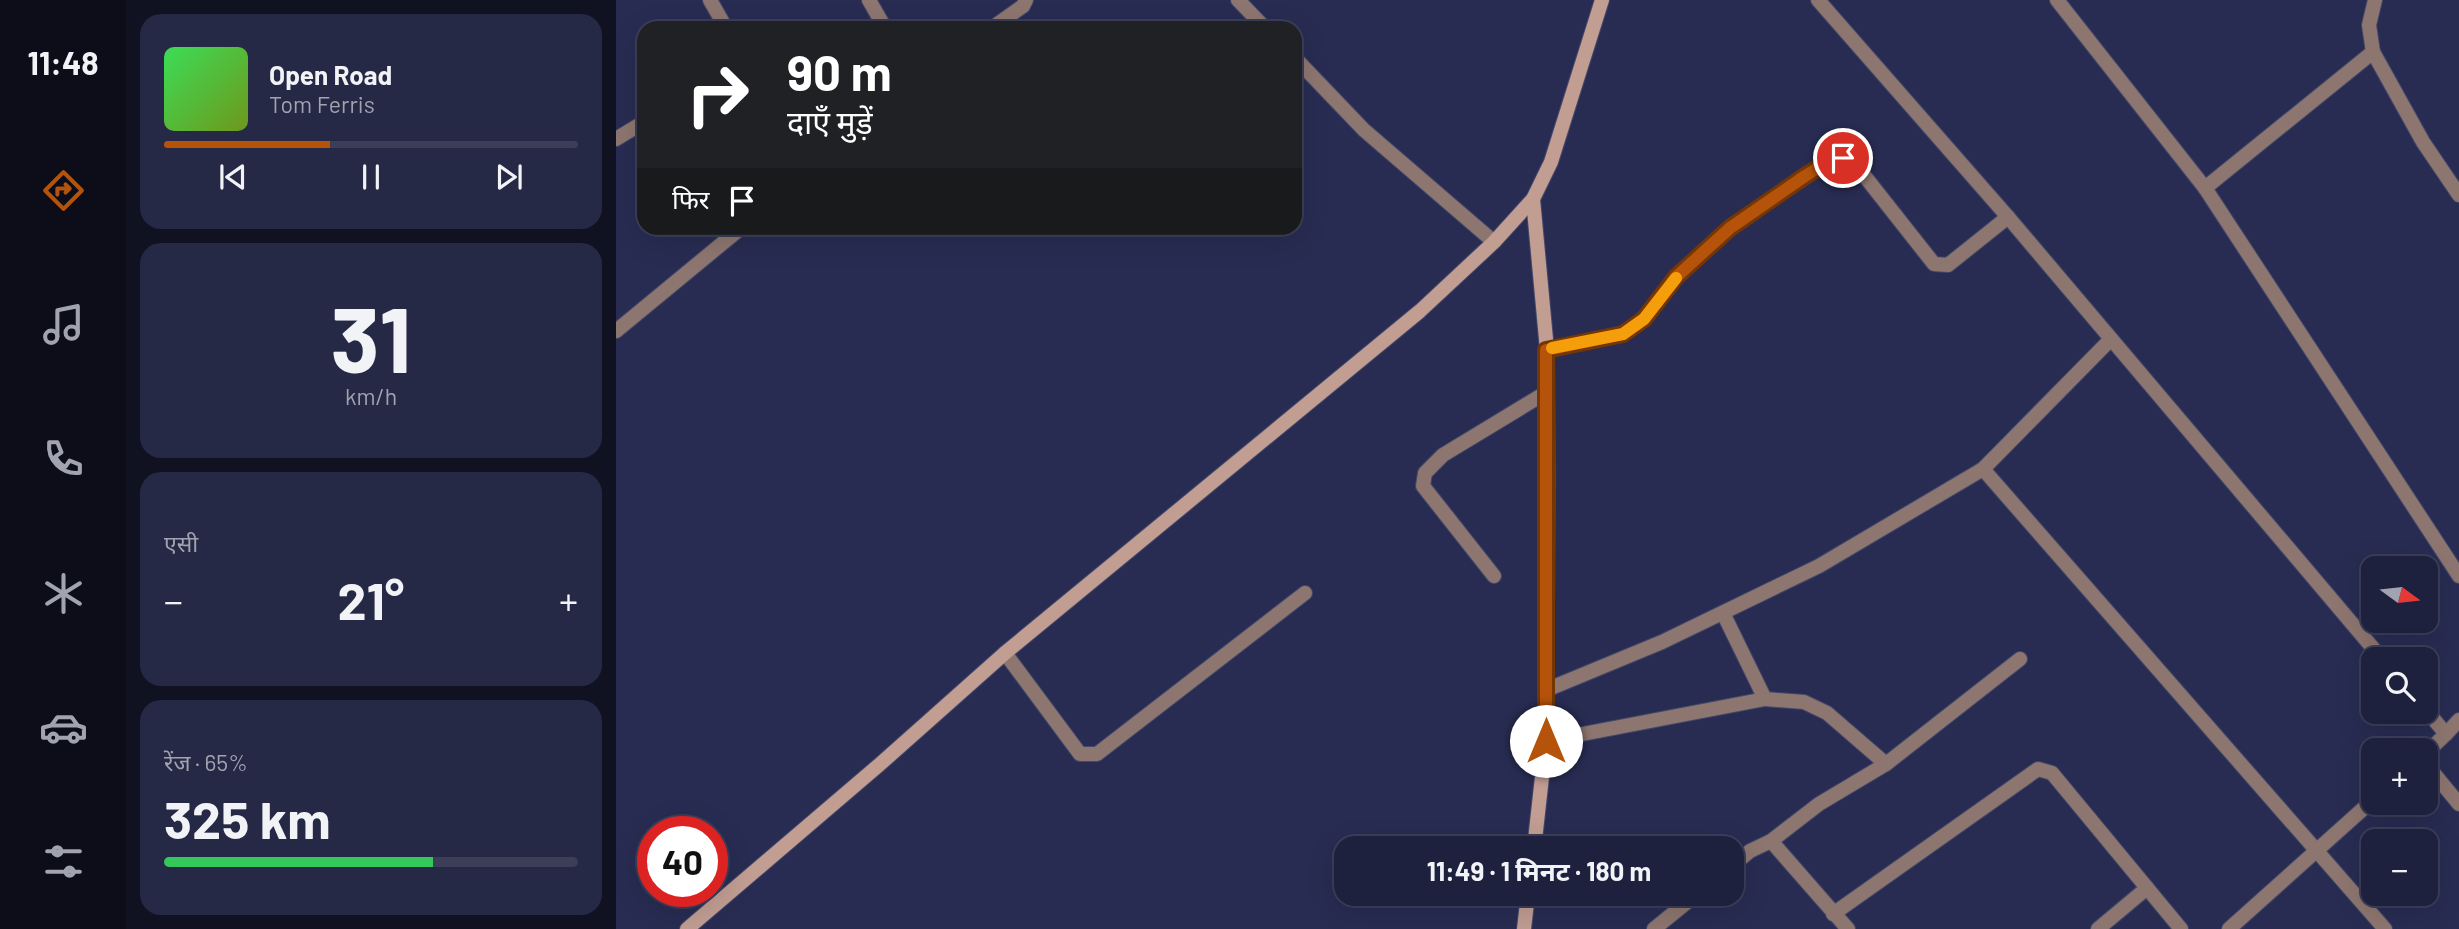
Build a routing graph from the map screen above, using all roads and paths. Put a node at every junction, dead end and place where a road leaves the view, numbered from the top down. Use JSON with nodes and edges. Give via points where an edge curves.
{"nodes":[{"id":1,"x":710,"y":0,"type":"edge"},
{"id":2,"x":869,"y":0,"type":"edge"},
{"id":3,"x":1026,"y":0,"type":"edge"},
{"id":4,"x":1238,"y":0,"type":"edge"},
{"id":5,"x":1602,"y":0,"type":"edge"},
{"id":6,"x":1818,"y":0,"type":"edge"},
{"id":7,"x":2057,"y":0,"type":"edge"},
{"id":8,"x":2375,"y":0,"type":"edge"},
{"id":9,"x":722,"y":21,"type":"edge"},
{"id":10,"x":881,"y":21,"type":"edge"},
{"id":11,"x":1002,"y":21,"type":"edge"},
{"id":12,"x":1258,"y":21,"type":"edge"},
{"id":13,"x":2373,"y":52,"type":"junction"},
{"id":14,"x":1302,"y":65,"type":"edge"},
{"id":15,"x":637,"y":126,"type":"edge"},
{"id":16,"x":616,"y":139,"type":"edge"},
{"id":17,"x":2205,"y":188,"type":"junction"},
{"id":18,"x":2459,"y":195,"type":"edge"},
{"id":19,"x":1533,"y":199,"type":"junction"},
{"id":20,"x":2008,"y":217,"type":"junction"},
{"id":21,"x":733,"y":235,"type":"edge"},
{"id":22,"x":1494,"y":242,"type":"junction"},
{"id":23,"x":616,"y":331,"type":"edge"},
{"id":24,"x":2111,"y":339,"type":"junction"},
{"id":25,"x":1546,"y":350,"type":"junction"},
{"id":26,"x":1547,"y":392,"type":"junction"},
{"id":27,"x":1983,"y":469,"type":"junction"},
{"id":28,"x":1494,"y":576,"type":"dead end"},
{"id":29,"x":2459,"y":576,"type":"edge"},
{"id":30,"x":1305,"y":593,"type":"dead end"},
{"id":31,"x":1723,"y":612,"type":"junction"},
{"id":32,"x":2372,"y":647,"type":"edge"},
{"id":33,"x":1005,"y":653,"type":"junction"},
{"id":34,"x":2020,"y":659,"type":"dead end"},
{"id":35,"x":1546,"y":690,"type":"junction"},
{"id":36,"x":1765,"y":699,"type":"junction"},
{"id":37,"x":2459,"y":720,"type":"edge"},
{"id":38,"x":2438,"y":724,"type":"edge"},
{"id":39,"x":2446,"y":734,"type":"junction"},
{"id":40,"x":1546,"y":741,"type":"junction"},
{"id":41,"x":2438,"y":742,"type":"edge"},
{"id":42,"x":1885,"y":764,"type":"junction"},
{"id":43,"x":2438,"y":778,"type":"edge"},
{"id":44,"x":2459,"y":803,"type":"edge"},
{"id":45,"x":2361,"y":811,"type":"edge"},
{"id":46,"x":1535,"y":836,"type":"edge"},
{"id":47,"x":1772,"y":841,"type":"junction"},
{"id":48,"x":2317,"y":850,"type":"junction"},
{"id":49,"x":1744,"y":856,"type":"edge"},
{"id":50,"x":2147,"y":888,"type":"junction"},
{"id":51,"x":1527,"y":906,"type":"edge"},
{"id":52,"x":1682,"y":906,"type":"edge"},
{"id":53,"x":1833,"y":914,"type":"junction"},
{"id":54,"x":687,"y":929,"type":"edge"},
{"id":55,"x":1524,"y":929,"type":"edge"},
{"id":56,"x":1654,"y":929,"type":"edge"},
{"id":57,"x":1848,"y":929,"type":"edge"},
{"id":58,"x":2098,"y":929,"type":"edge"},
{"id":59,"x":2181,"y":929,"type":"edge"},
{"id":60,"x":2229,"y":929,"type":"edge"},
{"id":61,"x":2385,"y":929,"type":"edge"}],
"edges":[{"from":1,"to":9,"type":"street"},
{"from":2,"to":10,"type":"street"},
{"from":3,"to":11,"type":"street"},
{"from":4,"to":12,"type":"street"},
{"from":5,"to":19,"type":"main road","via":[[1550,162]]},
{"from":6,"to":20,"type":"street"},
{"from":7,"to":17,"type":"street"},
{"from":8,"to":13,"type":"street","via":[[2369,25]]},
{"from":13,"to":17,"type":"street"},
{"from":13,"to":18,"type":"street","via":[[2423,142]]},
{"from":14,"to":22,"type":"street","via":[[1364,130]]},
{"from":15,"to":16,"type":"street"},
{"from":17,"to":29,"type":"street"},
{"from":19,"to":22,"type":"main road"},
{"from":19,"to":25,"type":"main road"},
{"from":20,"to":24,"type":"street"},
{"from":20,"to":25,"type":"street","via":[[1948,265],[1939,266],[1863,174],[1843,158],[1831,160],[1730,228],[1676,277],[1644,319],[1623,334]]},
{"from":21,"to":23,"type":"street"},
{"from":22,"to":33,"type":"main road","via":[[1420,311]]},
{"from":24,"to":27,"type":"street"},
{"from":24,"to":32,"type":"street"},
{"from":25,"to":26,"type":"main road"},
{"from":26,"to":28,"type":"street","via":[[1443,455],[1425,473],[1423,486]]},
{"from":26,"to":35,"type":"main road"},
{"from":27,"to":31,"type":"street","via":[[1819,566]]},
{"from":27,"to":48,"type":"street"},
{"from":30,"to":33,"type":"street","via":[[1097,754],[1080,754]]},
{"from":31,"to":35,"type":"street"},
{"from":31,"to":36,"type":"street"},
{"from":33,"to":54,"type":"main road"},
{"from":34,"to":42,"type":"street"},
{"from":35,"to":40,"type":"main road"},
{"from":36,"to":40,"type":"street"},
{"from":36,"to":42,"type":"street","via":[[1804,702],[1827,713]]},
{"from":37,"to":39,"type":"street"},
{"from":38,"to":39,"type":"street"},
{"from":39,"to":41,"type":"street"},
{"from":40,"to":46,"type":"main road"},
{"from":42,"to":47,"type":"street","via":[[1819,804]]},
{"from":43,"to":44,"type":"street"},
{"from":45,"to":48,"type":"street"},
{"from":47,"to":49,"type":"street"},
{"from":47,"to":53,"type":"street"},
{"from":48,"to":60,"type":"street"},
{"from":48,"to":61,"type":"street"},
{"from":50,"to":53,"type":"street","via":[[2052,773],[2038,769]]},
{"from":50,"to":58,"type":"street"},
{"from":50,"to":59,"type":"street"},
{"from":51,"to":55,"type":"main road"},
{"from":52,"to":56,"type":"street"},
{"from":53,"to":57,"type":"street"}]}
